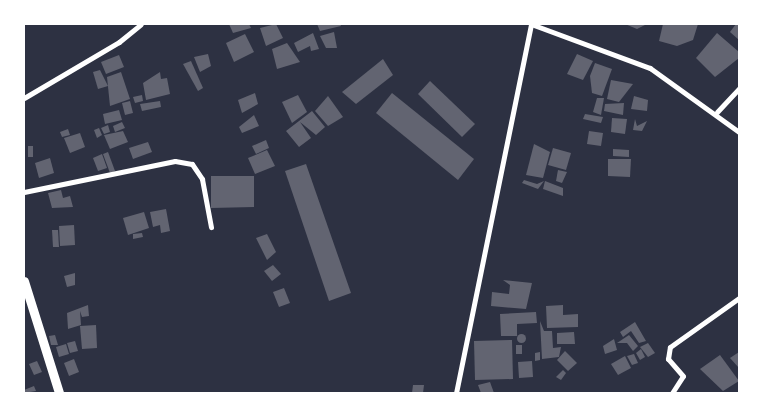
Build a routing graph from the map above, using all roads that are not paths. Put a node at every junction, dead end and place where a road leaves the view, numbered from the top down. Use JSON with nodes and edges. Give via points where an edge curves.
{"nodes":[{"id":1,"x":141,"y":24,"type":"edge"},
{"id":2,"x":531,"y":24,"type":"edge"},
{"id":3,"x":739,"y":88,"type":"edge"},
{"id":4,"x":24,"y":98,"type":"edge"},
{"id":5,"x":716,"y":112,"type":"junction"},
{"id":6,"x":739,"y":132,"type":"edge"},
{"id":7,"x":24,"y":192,"type":"edge"},
{"id":8,"x":211,"y":227,"type":"dead end"},
{"id":9,"x":24,"y":281,"type":"edge"},
{"id":10,"x":739,"y":298,"type":"edge"},
{"id":11,"x":59,"y":393,"type":"edge"},
{"id":12,"x":456,"y":393,"type":"edge"},
{"id":13,"x":672,"y":393,"type":"edge"}],
"edges":[{"from":1,"to":4,"type":"street","via":[[119,42]]},
{"from":2,"to":5,"type":"street","via":[[650,68]]},
{"from":2,"to":12,"type":"street"},
{"from":3,"to":5,"type":"street"},
{"from":5,"to":6,"type":"street"},
{"from":7,"to":8,"type":"street","via":[[175,161],[192,164],[202,179]]},
{"from":9,"to":11,"type":"street"},
{"from":10,"to":13,"type":"street","via":[[670,348],[668,359],[683,376]]}]}
